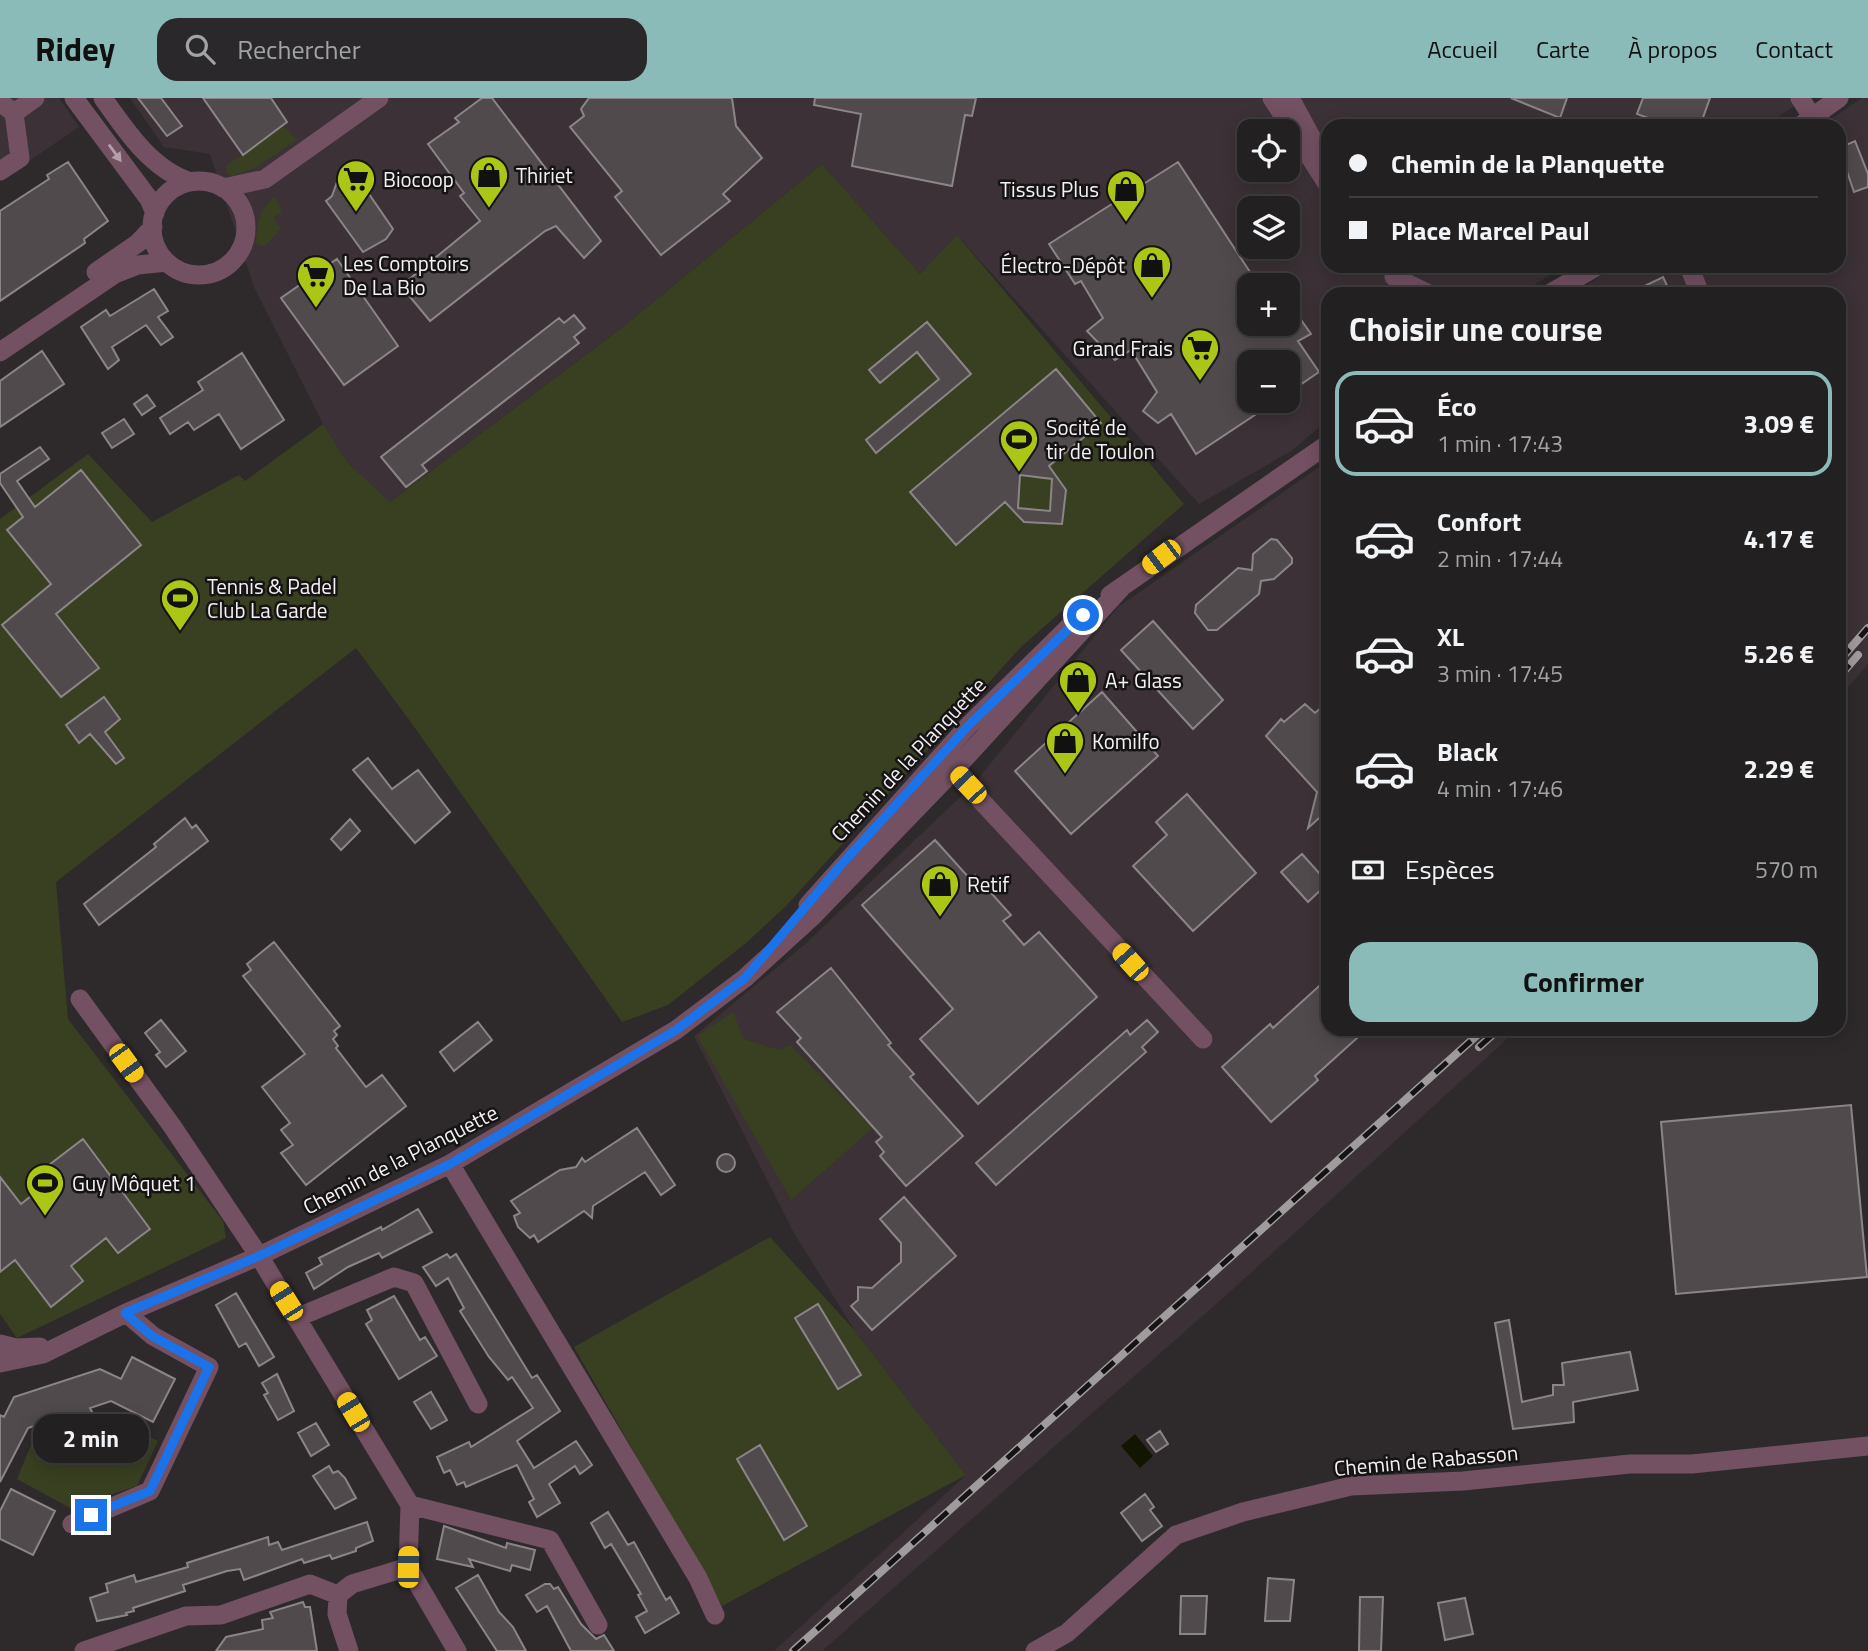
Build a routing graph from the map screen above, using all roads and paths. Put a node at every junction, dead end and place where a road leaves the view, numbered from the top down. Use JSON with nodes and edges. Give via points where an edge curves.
{"nodes":[{"id":1,"x":34,"y":98,"type":"edge"},
{"id":2,"x":75,"y":98,"type":"edge"},
{"id":3,"x":103,"y":98,"type":"edge"},
{"id":4,"x":379,"y":98,"type":"edge"},
{"id":5,"x":1272,"y":98,"type":"edge"},
{"id":6,"x":1290,"y":98,"type":"edge"},
{"id":7,"x":1800,"y":98,"type":"edge"},
{"id":8,"x":1839,"y":98,"type":"edge"},
{"id":9,"x":7,"y":107,"type":"edge"},
{"id":10,"x":1805,"y":119,"type":"edge"},
{"id":11,"x":1809,"y":119,"type":"edge"},
{"id":12,"x":1321,"y":155,"type":"edge"},
{"id":13,"x":0,"y":171,"type":"edge"},
{"id":14,"x":1321,"y":174,"type":"edge"},
{"id":15,"x":265,"y":179,"type":"junction"},
{"id":16,"x":191,"y":182,"type":"junction"},
{"id":17,"x":223,"y":188,"type":"junction"},
{"id":18,"x":154,"y":220,"type":"junction"},
{"id":19,"x":246,"y":220,"type":"junction"},
{"id":20,"x":167,"y":262,"type":"junction"},
{"id":21,"x":1392,"y":273,"type":"edge"},
{"id":22,"x":1586,"y":273,"type":"edge"},
{"id":23,"x":1588,"y":273,"type":"edge"},
{"id":24,"x":1417,"y":287,"type":"edge"},
{"id":25,"x":1561,"y":287,"type":"edge"},
{"id":26,"x":1571,"y":287,"type":"edge"},
{"id":27,"x":0,"y":337,"type":"edge"},
{"id":28,"x":0,"y":352,"type":"edge"},
{"id":29,"x":1321,"y":449,"type":"edge"},
{"id":30,"x":947,"y":763,"type":"junction"},
{"id":31,"x":80,"y":999,"type":"dead end"},
{"id":32,"x":1203,"y":1039,"type":"dead end"},
{"id":33,"x":450,"y":1164,"type":"junction"},
{"id":34,"x":259,"y":1256,"type":"junction"},
{"id":35,"x":125,"y":1313,"type":"junction"},
{"id":36,"x":296,"y":1318,"type":"junction"},
{"id":37,"x":0,"y":1344,"type":"edge"},
{"id":38,"x":55,"y":1345,"type":"junction"},
{"id":39,"x":0,"y":1363,"type":"edge"},
{"id":40,"x":478,"y":1404,"type":"dead end"},
{"id":41,"x":1868,"y":1446,"type":"edge"},
{"id":42,"x":410,"y":1505,"type":"junction"},
{"id":43,"x":72,"y":1524,"type":"dead end"},
{"id":44,"x":408,"y":1567,"type":"junction"},
{"id":45,"x":338,"y":1595,"type":"junction"},
{"id":46,"x":715,"y":1615,"type":"dead end"},
{"id":47,"x":598,"y":1625,"type":"dead end"},
{"id":48,"x":84,"y":1651,"type":"edge"},
{"id":49,"x":349,"y":1651,"type":"edge"},
{"id":50,"x":457,"y":1651,"type":"edge"},
{"id":51,"x":1035,"y":1651,"type":"edge"}],
"edges":[{"from":1,"to":9,"type":"street"},
{"from":2,"to":18,"type":"street","one_way":true,"via":[[149,199]]},
{"from":3,"to":16,"type":"street","via":[[155,162]]},
{"from":4,"to":15,"type":"street"},
{"from":5,"to":14,"type":"street"},
{"from":6,"to":12,"type":"street"},
{"from":7,"to":10,"type":"street"},
{"from":8,"to":11,"type":"street"},
{"from":9,"to":13,"type":"street","via":[[20,158]]},
{"from":15,"to":17,"type":"street"},
{"from":15,"to":19,"type":"street"},
{"from":16,"to":17,"type":"street"},
{"from":16,"to":18,"type":"street","via":[[169,192]]},
{"from":17,"to":19,"type":"street","via":[[238,201]]},
{"from":18,"to":20,"type":"street","via":[[156,246]]},
{"from":18,"to":27,"type":"street","via":[[145,237]]},
{"from":19,"to":20,"type":"street","via":[[242,247],[224,268],[190,274]]},
{"from":20,"to":28,"type":"street","via":[[146,262],[115,274]]},
{"from":21,"to":24,"type":"street"},
{"from":22,"to":25,"type":"street"},
{"from":23,"to":26,"type":"street"},
{"from":29,"to":30,"type":"street","name":"Chemin de la Planquette","via":[[1095,605],[1033,660]]},
{"from":30,"to":32,"type":"street"},
{"from":30,"to":33,"type":"street","name":"Chemin de la Planquette","via":[[813,916],[745,978],[676,1030]]},
{"from":31,"to":34,"type":"street"},
{"from":33,"to":34,"type":"street","name":"Chemin de la Planquette"},
{"from":33,"to":46,"type":"street","via":[[698,1578]]},
{"from":34,"to":35,"type":"street","name":"Chemin de la Planquette"},
{"from":34,"to":36,"type":"street"},
{"from":35,"to":38,"type":"street","name":"Chemin de la Planquette"},
{"from":35,"to":43,"type":"street","via":[[152,1336],[209,1367],[150,1491]]},
{"from":36,"to":40,"type":"street","via":[[394,1277],[414,1283]]},
{"from":36,"to":42,"type":"street"},
{"from":37,"to":38,"type":"street","name":"Chemin de la Planquette","via":[[16,1348]]},
{"from":38,"to":39,"type":"street","name":"Chemin de la Planquette","via":[[31,1358]]},
{"from":41,"to":51,"type":"street","name":"Chemin de Rabasson","via":[[1692,1464],[1630,1464],[1463,1481],[1351,1486],[1243,1511],[1176,1535],[1067,1633]]},
{"from":42,"to":44,"type":"street"},
{"from":42,"to":47,"type":"street","via":[[550,1541]]},
{"from":44,"to":45,"type":"street","via":[[352,1584]]},
{"from":44,"to":50,"type":"street"},
{"from":45,"to":48,"type":"street","via":[[310,1584],[222,1615],[186,1616]]},
{"from":45,"to":49,"type":"street","via":[[337,1614]]}]}
